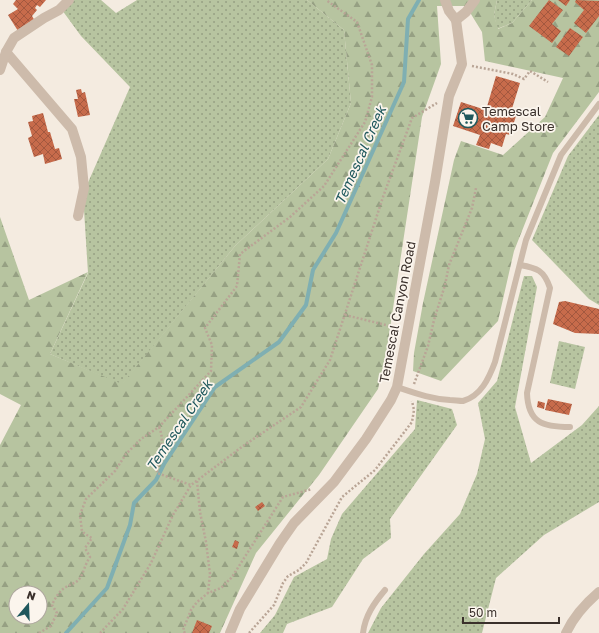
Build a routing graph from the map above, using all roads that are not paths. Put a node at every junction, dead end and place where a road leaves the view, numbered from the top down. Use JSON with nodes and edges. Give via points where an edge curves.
{"nodes":[{"id":1,"x":69,"y":0,"type":"edge"},
{"id":2,"x":445,"y":0,"type":"edge"},
{"id":3,"x":475,"y":0,"type":"edge"},
{"id":4,"x":456,"y":20,"type":"junction"},
{"id":5,"x":6,"y":52,"type":"junction"},
{"id":6,"x":0,"y":70,"type":"edge"},
{"id":7,"x":599,"y":104,"type":"edge"},
{"id":8,"x":78,"y":216,"type":"dead end"},
{"id":9,"x":520,"y":265,"type":"junction"},
{"id":10,"x":397,"y":386,"type":"junction"},
{"id":11,"x":570,"y":427,"type":"dead end"},
{"id":12,"x":385,"y":590,"type":"dead end"},
{"id":13,"x":599,"y":592,"type":"edge"},
{"id":14,"x":230,"y":633,"type":"edge"},
{"id":15,"x":363,"y":633,"type":"edge"},
{"id":16,"x":566,"y":633,"type":"edge"}],
"edges":[{"from":1,"to":5,"type":"street","via":[[14,38]]},
{"from":2,"to":4,"type":"street","name":"Temescal Canyon Road"},
{"from":3,"to":4,"type":"street"},
{"from":4,"to":10,"type":"street","name":"Temescal Canyon Road","via":[[462,64],[449,96]]},
{"from":5,"to":6,"type":"street"},
{"from":5,"to":8,"type":"street","via":[[72,129],[81,157],[84,188]]},
{"from":7,"to":9,"type":"lane","via":[[561,155],[526,240]]},
{"from":9,"to":10,"type":"lane","via":[[495,362],[483,387],[462,401],[434,399]]},
{"from":9,"to":11,"type":"lane","via":[[539,271],[547,278],[550,288],[527,403],[536,420],[547,425]]},
{"from":10,"to":14,"type":"street","name":"Temescal Canyon Road","via":[[366,439],[334,482],[294,523],[280,543],[240,609]]},
{"from":12,"to":15,"type":"lane","via":[[364,623]]},
{"from":13,"to":16,"type":"street","via":[[570,624]]}]}
